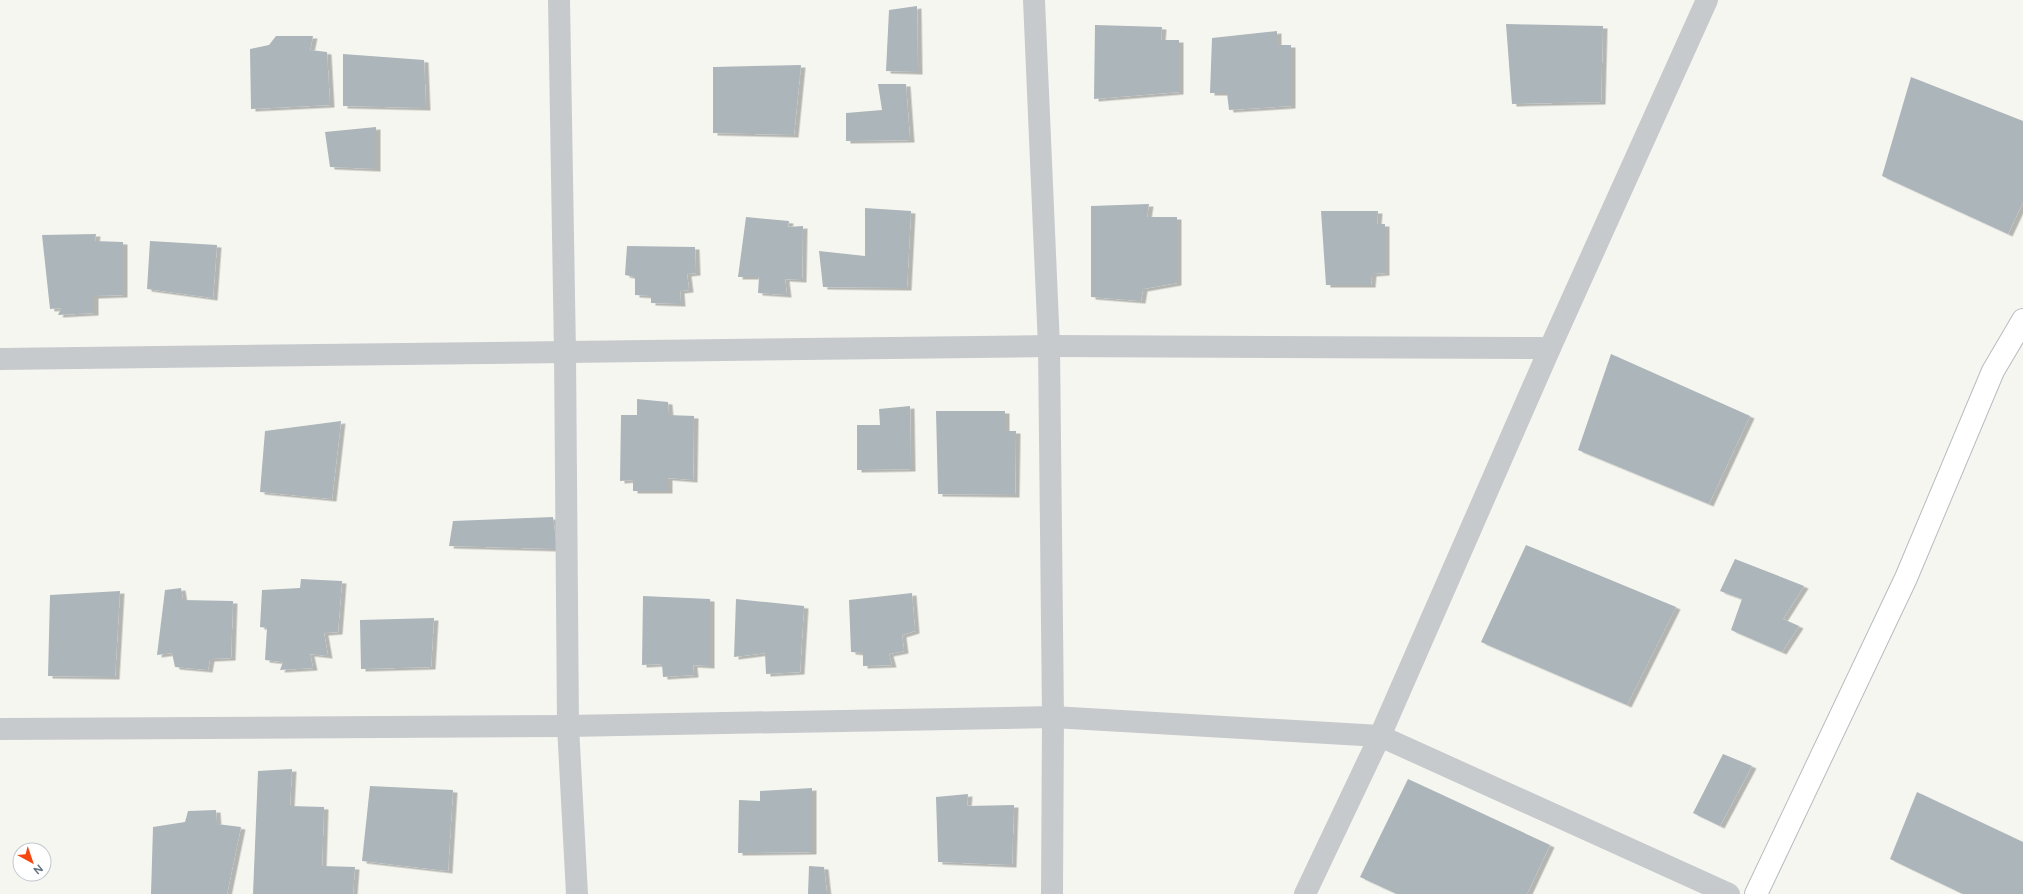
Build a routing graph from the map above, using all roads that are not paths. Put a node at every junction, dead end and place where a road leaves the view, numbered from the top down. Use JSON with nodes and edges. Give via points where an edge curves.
{"nodes":[{"id":1,"x":559,"y":0,"type":"edge"},
{"id":2,"x":1034,"y":0,"type":"edge"},
{"id":3,"x":1707,"y":0,"type":"edge"},
{"id":4,"x":2023,"y":320,"type":"edge"},
{"id":5,"x":1048,"y":346,"type":"junction"},
{"id":6,"x":1550,"y":348,"type":"junction"},
{"id":7,"x":565,"y":352,"type":"junction"},
{"id":8,"x":0,"y":359,"type":"edge"},
{"id":9,"x":1053,"y":717,"type":"junction"},
{"id":10,"x":568,"y":726,"type":"junction"},
{"id":11,"x":0,"y":729,"type":"edge"},
{"id":12,"x":1380,"y":736,"type":"junction"},
{"id":13,"x":577,"y":894,"type":"edge"},
{"id":14,"x":1052,"y":894,"type":"edge"},
{"id":15,"x":1305,"y":894,"type":"edge"},
{"id":16,"x":1729,"y":894,"type":"edge"},
{"id":17,"x":1756,"y":894,"type":"edge"}],
"edges":[{"from":1,"to":7,"type":"street"},
{"from":2,"to":5,"type":"street"},
{"from":3,"to":6,"type":"street"},
{"from":4,"to":17,"type":"main road","via":[[1993,371],[1906,578]]},
{"from":5,"to":6,"type":"street"},
{"from":5,"to":7,"type":"street"},
{"from":5,"to":9,"type":"street"},
{"from":6,"to":12,"type":"street"},
{"from":7,"to":8,"type":"street"},
{"from":7,"to":10,"type":"street"},
{"from":9,"to":10,"type":"street"},
{"from":9,"to":12,"type":"street"},
{"from":9,"to":14,"type":"street"},
{"from":10,"to":11,"type":"street"},
{"from":10,"to":13,"type":"street"},
{"from":12,"to":15,"type":"street"},
{"from":12,"to":16,"type":"street"}]}
